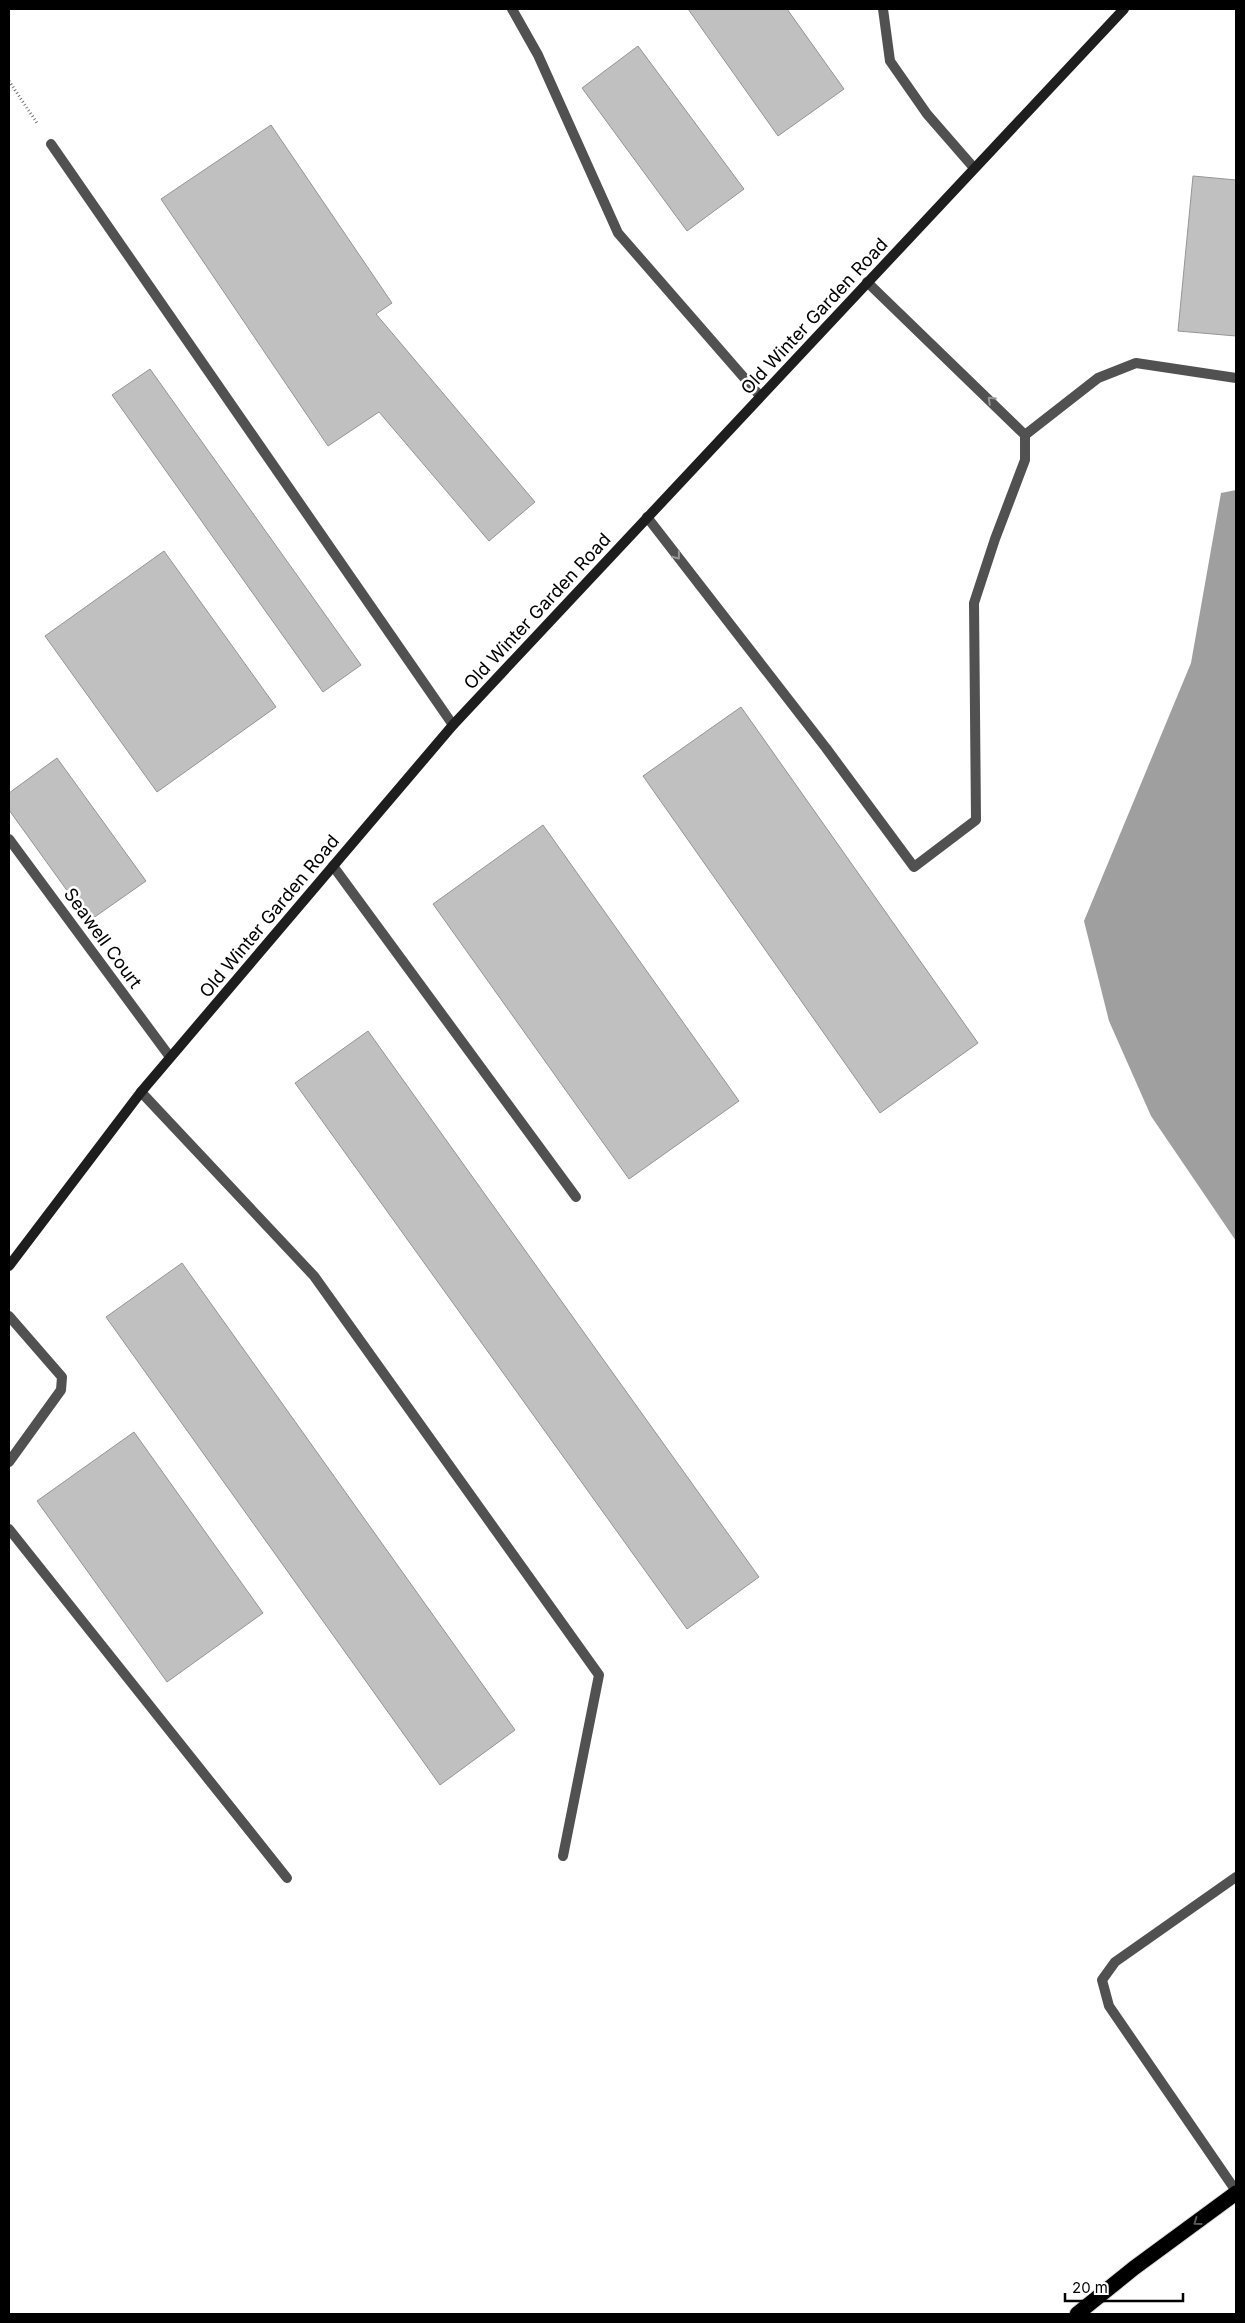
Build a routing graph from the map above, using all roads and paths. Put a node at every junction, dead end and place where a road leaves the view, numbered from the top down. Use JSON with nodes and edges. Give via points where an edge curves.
{"nodes":[{"id":1,"x":512,"y":9,"type":"edge"},
{"id":2,"x":883,"y":9,"type":"edge"},
{"id":3,"x":1124,"y":9,"type":"edge"},
{"id":4,"x":9,"y":81,"type":"edge"},
{"id":5,"x":51,"y":144,"type":"joint"},
{"id":6,"x":974,"y":168,"type":"junction"},
{"id":7,"x":867,"y":282,"type":"junction"},
{"id":8,"x":1236,"y":378,"type":"edge"},
{"id":9,"x":760,"y":396,"type":"junction"},
{"id":10,"x":1026,"y":434,"type":"junction"},
{"id":11,"x":647,"y":517,"type":"junction"},
{"id":12,"x":453,"y":725,"type":"junction"},
{"id":13,"x":9,"y":839,"type":"edge"},
{"id":14,"x":333,"y":866,"type":"junction"},
{"id":15,"x":170,"y":1057,"type":"junction"},
{"id":16,"x":141,"y":1092,"type":"junction"},
{"id":17,"x":576,"y":1197,"type":"dead end"},
{"id":18,"x":9,"y":1266,"type":"edge"},
{"id":19,"x":9,"y":1316,"type":"edge"},
{"id":20,"x":9,"y":1462,"type":"edge"},
{"id":21,"x":9,"y":1529,"type":"edge"},
{"id":22,"x":563,"y":1856,"type":"dead end"},
{"id":23,"x":1236,"y":1877,"type":"edge"},
{"id":24,"x":287,"y":1878,"type":"dead end"},
{"id":25,"x":1236,"y":2192,"type":"edge"},
{"id":26,"x":1077,"y":2314,"type":"edge"}],
"edges":[{"from":1,"to":9,"type":"street","via":[[538,55],[618,233]]},
{"from":2,"to":6,"type":"street","via":[[890,61],[927,114]]},
{"from":3,"to":6,"type":"main road","name":"Old Winter Garden Road"},
{"from":4,"to":5,"type":"path"},
{"from":5,"to":12,"type":"street"},
{"from":6,"to":7,"type":"main road","name":"Old Winter Garden Road"},
{"from":7,"to":9,"type":"main road","name":"Old Winter Garden Road"},
{"from":10,"to":7,"type":"street","one_way":true},
{"from":8,"to":10,"type":"street","via":[[1136,363],[1098,378]]},
{"from":9,"to":11,"type":"main road","name":"Old Winter Garden Road"},
{"from":11,"to":10,"type":"street","one_way":true,"via":[[914,867],[976,820],[974,603],[1025,460]]},
{"from":11,"to":12,"type":"main road","name":"Old Winter Garden Road"},
{"from":12,"to":14,"type":"main road","name":"Old Winter Garden Road"},
{"from":13,"to":15,"type":"street","name":"Seawell Court"},
{"from":14,"to":15,"type":"main road","name":"Old Winter Garden Road"},
{"from":14,"to":17,"type":"street"},
{"from":15,"to":16,"type":"main road","name":"Old Winter Garden Road"},
{"from":16,"to":18,"type":"main road","name":"Old Winter Garden Road"},
{"from":16,"to":22,"type":"street","via":[[314,1276],[599,1675]]},
{"from":19,"to":20,"type":"street","via":[[62,1378],[61,1390]]},
{"from":21,"to":24,"type":"street"},
{"from":23,"to":25,"type":"street","via":[[1115,1962],[1102,1980],[1109,2006]]},
{"from":25,"to":26,"type":"highway","one_way":true}]}
